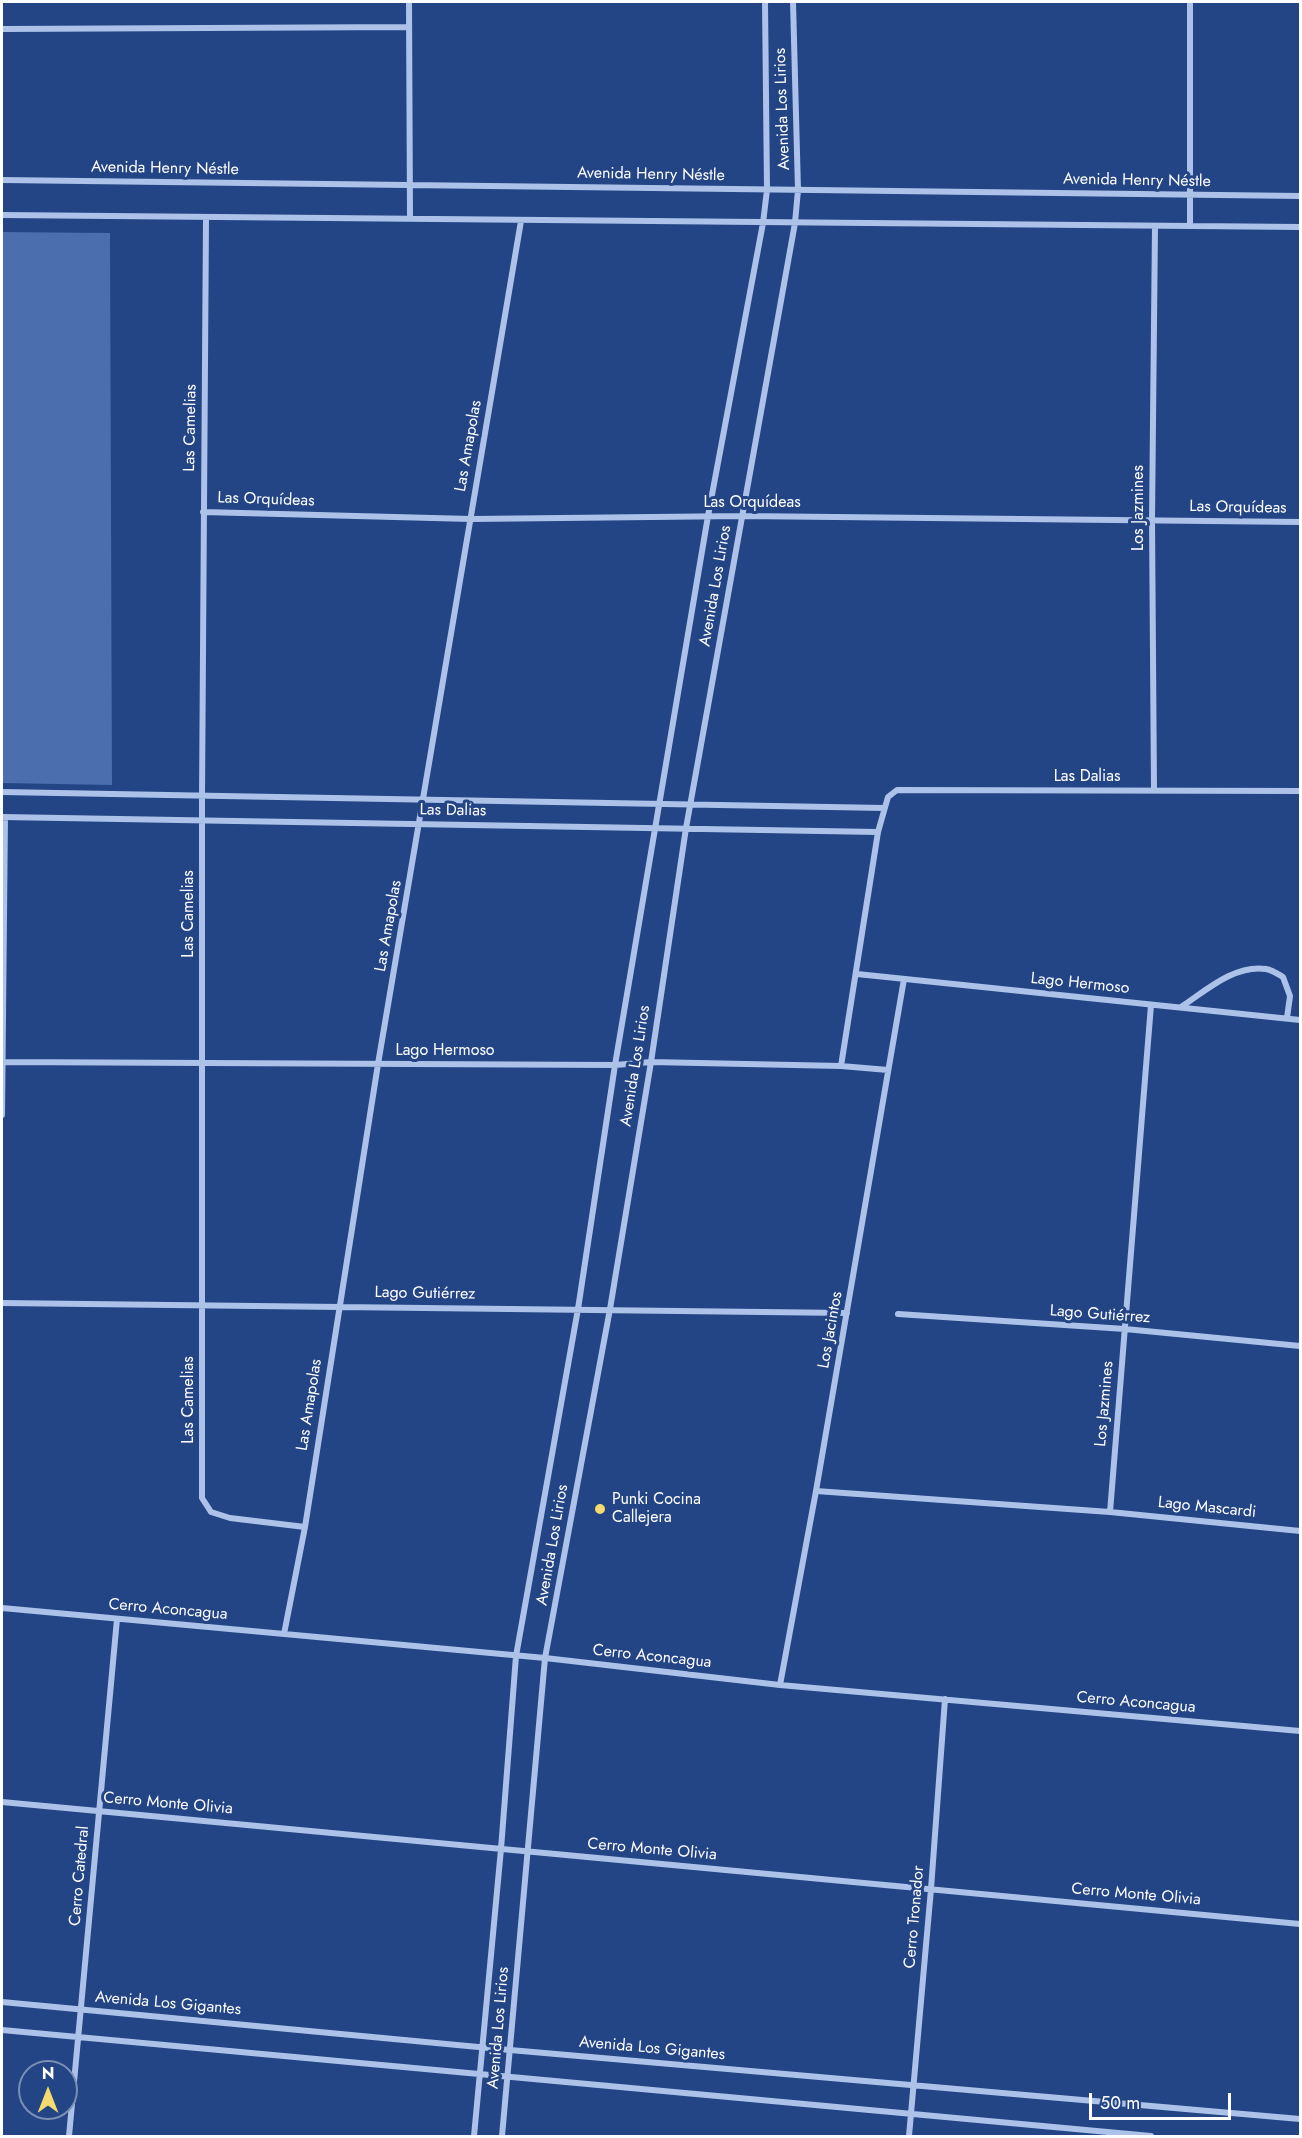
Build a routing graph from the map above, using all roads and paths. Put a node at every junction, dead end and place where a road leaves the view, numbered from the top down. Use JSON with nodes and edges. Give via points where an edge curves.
{"nodes":[{"id":1,"x":409,"y":2,"type":"edge"},
{"id":2,"x":765,"y":2,"type":"edge"},
{"id":3,"x":793,"y":2,"type":"edge"},
{"id":4,"x":1190,"y":2,"type":"edge"},
{"id":5,"x":409,"y":27,"type":"junction"},
{"id":6,"x":2,"y":28,"type":"edge"},
{"id":7,"x":2,"y":180,"type":"edge"},
{"id":8,"x":411,"y":185,"type":"junction"},
{"id":9,"x":767,"y":190,"type":"junction"},
{"id":10,"x":798,"y":190,"type":"junction"},
{"id":11,"x":1190,"y":195,"type":"junction"},
{"id":12,"x":1300,"y":196,"type":"edge"},
{"id":13,"x":2,"y":215,"type":"edge"},
{"id":14,"x":206,"y":218,"type":"junction"},
{"id":15,"x":410,"y":219,"type":"junction"},
{"id":16,"x":521,"y":221,"type":"junction"},
{"id":17,"x":763,"y":223,"type":"junction"},
{"id":18,"x":795,"y":223,"type":"junction"},
{"id":19,"x":1155,"y":226,"type":"junction"},
{"id":20,"x":1190,"y":226,"type":"junction"},
{"id":21,"x":1300,"y":227,"type":"edge"},
{"id":22,"x":203,"y":512,"type":"junction"},
{"id":23,"x":708,"y":516,"type":"junction"},
{"id":24,"x":742,"y":516,"type":"junction"},
{"id":25,"x":471,"y":519,"type":"junction"},
{"id":26,"x":1152,"y":520,"type":"junction"},
{"id":27,"x":1300,"y":522,"type":"edge"},
{"id":28,"x":1154,"y":790,"type":"junction"},
{"id":29,"x":1300,"y":791,"type":"edge"},
{"id":30,"x":2,"y":792,"type":"edge"},
{"id":31,"x":202,"y":796,"type":"junction"},
{"id":32,"x":424,"y":800,"type":"junction"},
{"id":33,"x":660,"y":804,"type":"junction"},
{"id":34,"x":691,"y":805,"type":"junction"},
{"id":35,"x":884,"y":808,"type":"junction"},
{"id":36,"x":3,"y":817,"type":"edge"},
{"id":37,"x":202,"y":820,"type":"junction"},
{"id":38,"x":420,"y":824,"type":"junction"},
{"id":39,"x":656,"y":828,"type":"junction"},
{"id":40,"x":686,"y":828,"type":"junction"},
{"id":41,"x":878,"y":832,"type":"junction"},
{"id":42,"x":857,"y":974,"type":"junction"},
{"id":43,"x":904,"y":979,"type":"junction"},
{"id":44,"x":1151,"y":1005,"type":"junction"},
{"id":45,"x":1180,"y":1008,"type":"junction"},
{"id":46,"x":1287,"y":1018,"type":"junction"},
{"id":47,"x":1300,"y":1020,"type":"edge"},
{"id":48,"x":2,"y":1062,"type":"edge"},
{"id":49,"x":651,"y":1062,"type":"junction"},
{"id":50,"x":203,"y":1064,"type":"junction"},
{"id":51,"x":378,"y":1064,"type":"junction"},
{"id":52,"x":615,"y":1065,"type":"junction"},
{"id":53,"x":841,"y":1066,"type":"junction"},
{"id":54,"x":888,"y":1070,"type":"junction"},
{"id":55,"x":2,"y":1115,"type":"edge"},
{"id":56,"x":2,"y":1303,"type":"edge"},
{"id":57,"x":204,"y":1304,"type":"junction"},
{"id":58,"x":339,"y":1306,"type":"junction"},
{"id":59,"x":578,"y":1309,"type":"junction"},
{"id":60,"x":610,"y":1309,"type":"junction"},
{"id":61,"x":847,"y":1313,"type":"junction"},
{"id":62,"x":898,"y":1314,"type":"dead end"},
{"id":63,"x":1125,"y":1329,"type":"junction"},
{"id":64,"x":1300,"y":1346,"type":"edge"},
{"id":65,"x":816,"y":1491,"type":"junction"},
{"id":66,"x":1110,"y":1512,"type":"junction"},
{"id":67,"x":305,"y":1527,"type":"junction"},
{"id":68,"x":1300,"y":1531,"type":"edge"},
{"id":69,"x":2,"y":1608,"type":"edge"},
{"id":70,"x":117,"y":1619,"type":"junction"},
{"id":71,"x":284,"y":1634,"type":"junction"},
{"id":72,"x":516,"y":1656,"type":"junction"},
{"id":73,"x":546,"y":1659,"type":"junction"},
{"id":74,"x":780,"y":1684,"type":"junction"},
{"id":75,"x":945,"y":1700,"type":"junction"},
{"id":76,"x":1300,"y":1731,"type":"edge"},
{"id":77,"x":2,"y":1802,"type":"edge"},
{"id":78,"x":100,"y":1811,"type":"junction"},
{"id":79,"x":501,"y":1849,"type":"junction"},
{"id":80,"x":529,"y":1852,"type":"junction"},
{"id":81,"x":931,"y":1889,"type":"junction"},
{"id":82,"x":1300,"y":1924,"type":"edge"},
{"id":83,"x":2,"y":2002,"type":"edge"},
{"id":84,"x":81,"y":2009,"type":"junction"},
{"id":85,"x":2,"y":2030,"type":"edge"},
{"id":86,"x":79,"y":2038,"type":"junction"},
{"id":87,"x":483,"y":2047,"type":"junction"},
{"id":88,"x":510,"y":2050,"type":"junction"},
{"id":89,"x":480,"y":2074,"type":"junction"},
{"id":90,"x":508,"y":2077,"type":"junction"},
{"id":91,"x":914,"y":2085,"type":"junction"},
{"id":92,"x":911,"y":2115,"type":"junction"},
{"id":93,"x":1300,"y":2119,"type":"edge"},
{"id":94,"x":69,"y":2136,"type":"edge"},
{"id":95,"x":474,"y":2136,"type":"edge"},
{"id":96,"x":502,"y":2136,"type":"edge"},
{"id":97,"x":909,"y":2136,"type":"edge"},
{"id":98,"x":1151,"y":2136,"type":"edge"}],
"edges":[{"from":1,"to":5,"type":"street"},
{"from":2,"to":9,"type":"street","name":"Avenida Los Lirios"},
{"from":3,"to":10,"type":"street","name":"Avenida Los Lirios"},
{"from":4,"to":11,"type":"street"},
{"from":5,"to":6,"type":"street"},
{"from":5,"to":8,"type":"street"},
{"from":7,"to":8,"type":"street","name":"Avenida Henry Néstle"},
{"from":8,"to":9,"type":"street","name":"Avenida Henry Néstle"},
{"from":8,"to":15,"type":"street"},
{"from":9,"to":10,"type":"street","name":"Avenida Henry Néstle"},
{"from":9,"to":17,"type":"street","name":"Avenida Los Lirios"},
{"from":10,"to":11,"type":"street","name":"Avenida Henry Néstle"},
{"from":10,"to":18,"type":"street","name":"Avenida Los Lirios"},
{"from":11,"to":12,"type":"street","name":"Avenida Henry Néstle"},
{"from":11,"to":20,"type":"street"},
{"from":13,"to":14,"type":"street"},
{"from":14,"to":15,"type":"street"},
{"from":14,"to":22,"type":"street","name":"Las Camelias"},
{"from":15,"to":16,"type":"street"},
{"from":16,"to":17,"type":"street"},
{"from":16,"to":25,"type":"street","name":"Las Amapolas"},
{"from":17,"to":18,"type":"street"},
{"from":17,"to":23,"type":"street","name":"Avenida Los Lirios"},
{"from":18,"to":19,"type":"street"},
{"from":18,"to":24,"type":"street","name":"Avenida Los Lirios"},
{"from":19,"to":20,"type":"street"},
{"from":19,"to":26,"type":"street","name":"Los Jazmines"},
{"from":20,"to":21,"type":"street"},
{"from":22,"to":25,"type":"street","name":"Las Orquídeas"},
{"from":22,"to":31,"type":"street","name":"Las Camelias"},
{"from":23,"to":24,"type":"street","name":"Las Orquídeas"},
{"from":23,"to":25,"type":"street","name":"Las Orquídeas"},
{"from":23,"to":33,"type":"street","name":"Avenida Los Lirios"},
{"from":24,"to":26,"type":"street","name":"Las Orquídeas"},
{"from":24,"to":34,"type":"street","name":"Avenida Los Lirios"},
{"from":25,"to":32,"type":"street","name":"Las Amapolas"},
{"from":26,"to":27,"type":"street","name":"Las Orquídeas"},
{"from":26,"to":28,"type":"street","name":"Los Jazmines"},
{"from":28,"to":29,"type":"street","name":"Las Dalias"},
{"from":28,"to":35,"type":"street","name":"Las Dalias","via":[[897,790],[888,797]]},
{"from":30,"to":31,"type":"street","name":"Las Dalias"},
{"from":31,"to":32,"type":"street","name":"Las Dalias"},
{"from":31,"to":37,"type":"street","name":"Las Camelias"},
{"from":32,"to":33,"type":"street","name":"Las Dalias"},
{"from":32,"to":38,"type":"street","name":"Las Amapolas"},
{"from":33,"to":34,"type":"street","name":"Las Dalias"},
{"from":33,"to":39,"type":"street","name":"Avenida Los Lirios"},
{"from":34,"to":35,"type":"street","name":"Las Dalias"},
{"from":34,"to":40,"type":"street","name":"Avenida Los Lirios"},
{"from":35,"to":41,"type":"street"},
{"from":36,"to":37,"type":"street","name":"Las Dalias"},
{"from":36,"to":48,"type":"street"},
{"from":37,"to":38,"type":"street","name":"Las Dalias"},
{"from":37,"to":50,"type":"street","name":"Las Camelias"},
{"from":38,"to":39,"type":"street","name":"Las Dalias"},
{"from":38,"to":51,"type":"street","name":"Las Amapolas"},
{"from":39,"to":40,"type":"street","name":"Las Dalias"},
{"from":39,"to":52,"type":"street","name":"Avenida Los Lirios"},
{"from":40,"to":41,"type":"street","name":"Las Dalias"},
{"from":40,"to":49,"type":"street","name":"Avenida Los Lirios"},
{"from":41,"to":42,"type":"street"},
{"from":42,"to":43,"type":"street","name":"Lago Hermoso"},
{"from":42,"to":53,"type":"street"},
{"from":43,"to":44,"type":"street","name":"Lago Hermoso"},
{"from":43,"to":54,"type":"street","name":"Los Jacintos"},
{"from":44,"to":45,"type":"street","name":"Lago Hermoso"},
{"from":44,"to":63,"type":"street","name":"Los Jazmines"},
{"from":45,"to":46,"type":"street","name":"Lago Hermoso"},
{"from":45,"to":46,"type":"street","via":[[1246,969],[1268,969],[1283,977],[1290,996]]},
{"from":46,"to":47,"type":"street","name":"Lago Hermoso"},
{"from":48,"to":50,"type":"street","name":"Lago Hermoso"},
{"from":48,"to":55,"type":"street"},
{"from":49,"to":52,"type":"street","name":"Lago Hermoso"},
{"from":49,"to":53,"type":"street","name":"Lago Hermoso"},
{"from":49,"to":60,"type":"street","name":"Avenida Los Lirios"},
{"from":50,"to":51,"type":"street","name":"Lago Hermoso"},
{"from":50,"to":57,"type":"street","name":"Las Camelias"},
{"from":51,"to":52,"type":"street","name":"Lago Hermoso"},
{"from":51,"to":58,"type":"street","name":"Las Amapolas"},
{"from":52,"to":59,"type":"street","name":"Avenida Los Lirios"},
{"from":53,"to":54,"type":"street","name":"Lago Hermoso"},
{"from":54,"to":61,"type":"street","name":"Los Jacintos"},
{"from":56,"to":57,"type":"street","name":"Lago Gutiérrez"},
{"from":57,"to":58,"type":"street","name":"Lago Gutiérrez"},
{"from":57,"to":67,"type":"street","name":"Las Camelias","via":[[202,1498],[211,1512],[230,1518]]},
{"from":58,"to":59,"type":"street","name":"Lago Gutiérrez"},
{"from":58,"to":67,"type":"street","name":"Las Amapolas"},
{"from":59,"to":60,"type":"street","name":"Lago Gutiérrez"},
{"from":59,"to":72,"type":"street","name":"Avenida Los Lirios"},
{"from":60,"to":61,"type":"street","name":"Lago Gutiérrez"},
{"from":60,"to":73,"type":"street","name":"Avenida Los Lirios"},
{"from":61,"to":65,"type":"street","name":"Los Jacintos"},
{"from":62,"to":63,"type":"street","name":"Lago Gutiérrez"},
{"from":63,"to":64,"type":"street","name":"Lago Gutiérrez"},
{"from":63,"to":66,"type":"street","name":"Los Jazmines"},
{"from":65,"to":66,"type":"street"},
{"from":65,"to":74,"type":"street","name":"Los Jacintos"},
{"from":66,"to":68,"type":"street","name":"Lago Mascardi"},
{"from":67,"to":71,"type":"street","name":"Las Amapolas"},
{"from":69,"to":70,"type":"street","name":"Cerro Aconcagua"},
{"from":70,"to":71,"type":"street","name":"Cerro Aconcagua"},
{"from":70,"to":78,"type":"street","name":"Cerro Catedral"},
{"from":71,"to":72,"type":"street","name":"Cerro Aconcagua"},
{"from":72,"to":73,"type":"street","name":"Cerro Aconcagua"},
{"from":72,"to":79,"type":"street","name":"Avenida Los Lirios"},
{"from":73,"to":74,"type":"street","name":"Cerro Aconcagua"},
{"from":73,"to":80,"type":"street","name":"Avenida Los Lirios"},
{"from":74,"to":75,"type":"street","name":"Cerro Aconcagua"},
{"from":75,"to":76,"type":"street","name":"Cerro Aconcagua"},
{"from":75,"to":81,"type":"street","name":"Cerro Tronador"},
{"from":77,"to":78,"type":"street","name":"Cerro Monte Olivia"},
{"from":78,"to":79,"type":"street","name":"Cerro Monte Olivia"},
{"from":78,"to":84,"type":"street","name":"Cerro Catedral"},
{"from":79,"to":80,"type":"street","name":"Cerro Monte Olivia"},
{"from":79,"to":87,"type":"street","name":"Avenida Los Lirios"},
{"from":80,"to":81,"type":"street","name":"Cerro Monte Olivia"},
{"from":80,"to":88,"type":"street","name":"Avenida Los Lirios"},
{"from":81,"to":82,"type":"street","name":"Cerro Monte Olivia"},
{"from":81,"to":91,"type":"street","name":"Cerro Tronador"},
{"from":83,"to":84,"type":"street","name":"Avenida Los Gigantes"},
{"from":84,"to":86,"type":"street","name":"Cerro Catedral"},
{"from":84,"to":87,"type":"street","name":"Avenida Los Gigantes"},
{"from":85,"to":86,"type":"street"},
{"from":86,"to":89,"type":"street"},
{"from":86,"to":94,"type":"street","name":"Cerro Catedral"},
{"from":87,"to":88,"type":"street","name":"Avenida Los Gigantes"},
{"from":87,"to":89,"type":"street","name":"Avenida Los Lirios"},
{"from":88,"to":90,"type":"street","name":"Avenida Los Lirios"},
{"from":88,"to":91,"type":"street","name":"Avenida Los Gigantes"},
{"from":89,"to":90,"type":"street"},
{"from":89,"to":95,"type":"street","name":"Avenida Los Lirios"},
{"from":90,"to":92,"type":"street"},
{"from":90,"to":96,"type":"street","name":"Avenida Los Lirios"},
{"from":91,"to":92,"type":"street","name":"Cerro Tronador"},
{"from":91,"to":93,"type":"street","name":"Avenida Los Gigantes"},
{"from":92,"to":97,"type":"street","name":"Cerro Tronador"},
{"from":92,"to":98,"type":"street"}]}
